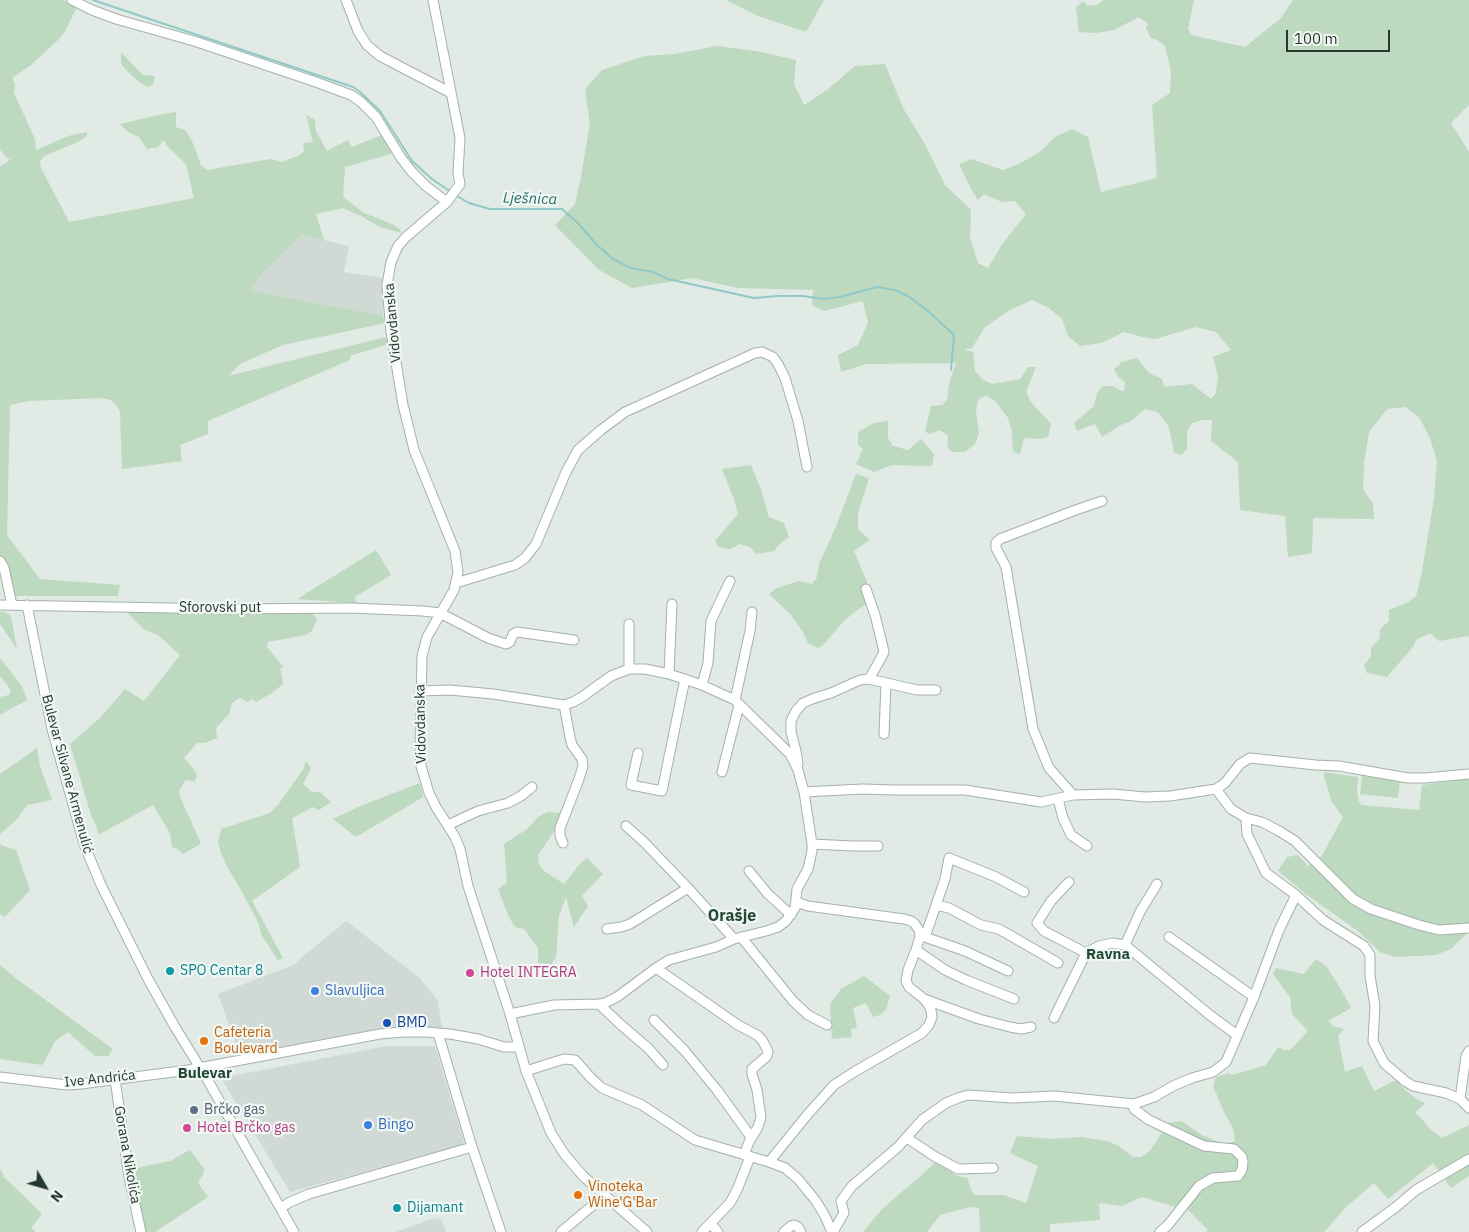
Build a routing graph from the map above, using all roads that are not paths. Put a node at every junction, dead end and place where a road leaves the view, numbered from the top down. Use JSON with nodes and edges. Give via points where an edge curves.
{"nodes":[{"id":1,"x":72,"y":0,"type":"edge"},
{"id":2,"x":346,"y":0,"type":"edge"},
{"id":3,"x":433,"y":0,"type":"edge"},
{"id":4,"x":450,"y":94,"type":"junction"},
{"id":5,"x":449,"y":200,"type":"junction"},
{"id":6,"x":806,"y":467,"type":"dead end"},
{"id":7,"x":1102,"y":501,"type":"dead end"},
{"id":8,"x":0,"y":561,"type":"edge"},
{"id":9,"x":730,"y":581,"type":"dead end"},
{"id":10,"x":456,"y":584,"type":"junction"},
{"id":11,"x":866,"y":589,"type":"dead end"},
{"id":12,"x":672,"y":604,"type":"dead end"},
{"id":13,"x":0,"y":605,"type":"edge"},
{"id":14,"x":12,"y":605,"type":"junction"},
{"id":15,"x":27,"y":605,"type":"junction"},
{"id":16,"x":752,"y":612,"type":"dead end"},
{"id":17,"x":440,"y":613,"type":"junction"},
{"id":18,"x":629,"y":624,"type":"dead end"},
{"id":19,"x":574,"y":640,"type":"dead end"},
{"id":20,"x":629,"y":669,"type":"junction"},
{"id":21,"x":669,"y":674,"type":"junction"},
{"id":22,"x":869,"y":678,"type":"junction"},
{"id":23,"x":685,"y":679,"type":"junction"},
{"id":24,"x":886,"y":683,"type":"junction"},
{"id":25,"x":702,"y":685,"type":"junction"},
{"id":26,"x":936,"y":690,"type":"dead end"},
{"id":27,"x":420,"y":691,"type":"junction"},
{"id":28,"x":737,"y":702,"type":"junction"},
{"id":29,"x":564,"y":705,"type":"junction"},
{"id":30,"x":884,"y":734,"type":"dead end"},
{"id":31,"x":638,"y":753,"type":"dead end"},
{"id":32,"x":798,"y":770,"type":"junction"},
{"id":33,"x":722,"y":772,"type":"dead end"},
{"id":34,"x":1469,"y":774,"type":"edge"},
{"id":35,"x":532,"y":787,"type":"dead end"},
{"id":36,"x":1216,"y":789,"type":"junction"},
{"id":37,"x":804,"y":792,"type":"junction"},
{"id":38,"x":1073,"y":795,"type":"junction"},
{"id":39,"x":1058,"y":799,"type":"junction"},
{"id":40,"x":1246,"y":818,"type":"junction"},
{"id":41,"x":448,"y":825,"type":"junction"},
{"id":42,"x":626,"y":826,"type":"dead end"},
{"id":43,"x":563,"y":843,"type":"dead end"},
{"id":44,"x":812,"y":844,"type":"junction"},
{"id":45,"x":878,"y":846,"type":"dead end"},
{"id":46,"x":1087,"y":846,"type":"dead end"},
{"id":47,"x":749,"y":871,"type":"dead end"},
{"id":48,"x":1069,"y":882,"type":"dead end"},
{"id":49,"x":1156,"y":884,"type":"dead end"},
{"id":50,"x":688,"y":888,"type":"junction"},
{"id":51,"x":1024,"y":892,"type":"dead end"},
{"id":52,"x":1296,"y":895,"type":"junction"},
{"id":53,"x":796,"y":902,"type":"junction"},
{"id":54,"x":936,"y":904,"type":"junction"},
{"id":55,"x":792,"y":914,"type":"junction"},
{"id":56,"x":1469,"y":928,"type":"edge"},
{"id":57,"x":606,"y":929,"type":"dead end"},
{"id":58,"x":922,"y":936,"type":"junction"},
{"id":59,"x":1169,"y":937,"type":"dead end"},
{"id":60,"x":738,"y":938,"type":"junction"},
{"id":61,"x":1125,"y":945,"type":"junction"},
{"id":62,"x":916,"y":950,"type":"junction"},
{"id":63,"x":1086,"y":953,"type":"junction"},
{"id":64,"x":1058,"y":963,"type":"dead end"},
{"id":65,"x":656,"y":968,"type":"junction"},
{"id":66,"x":1008,"y":971,"type":"dead end"},
{"id":67,"x":1254,"y":997,"type":"junction"},
{"id":68,"x":924,"y":999,"type":"junction"},
{"id":69,"x":1014,"y":999,"type":"dead end"},
{"id":70,"x":599,"y":1004,"type":"junction"},
{"id":71,"x":510,"y":1014,"type":"junction"},
{"id":72,"x":1054,"y":1018,"type":"dead end"},
{"id":73,"x":654,"y":1020,"type":"dead end"},
{"id":74,"x":827,"y":1025,"type":"dead end"},
{"id":75,"x":1031,"y":1027,"type":"dead end"},
{"id":76,"x":438,"y":1033,"type":"junction"},
{"id":77,"x":1237,"y":1035,"type":"junction"},
{"id":78,"x":519,"y":1047,"type":"junction"},
{"id":79,"x":1469,"y":1051,"type":"edge"},
{"id":80,"x":663,"y":1065,"type":"dead end"},
{"id":81,"x":200,"y":1068,"type":"junction"},
{"id":82,"x":526,"y":1072,"type":"junction"},
{"id":83,"x":0,"y":1078,"type":"edge"},
{"id":84,"x":115,"y":1079,"type":"junction"},
{"id":85,"x":1460,"y":1099,"type":"junction"},
{"id":86,"x":1134,"y":1104,"type":"junction"},
{"id":87,"x":1469,"y":1108,"type":"edge"},
{"id":88,"x":752,"y":1137,"type":"junction"},
{"id":89,"x":908,"y":1138,"type":"junction"},
{"id":90,"x":472,"y":1148,"type":"junction"},
{"id":91,"x":747,"y":1156,"type":"junction"},
{"id":92,"x":1469,"y":1159,"type":"edge"},
{"id":93,"x":769,"y":1162,"type":"junction"},
{"id":94,"x":993,"y":1168,"type":"dead end"},
{"id":95,"x":604,"y":1195,"type":"junction"},
{"id":96,"x":281,"y":1208,"type":"junction"},
{"id":97,"x":711,"y":1224,"type":"junction"},
{"id":98,"x":141,"y":1232,"type":"edge"},
{"id":99,"x":294,"y":1232,"type":"edge"},
{"id":100,"x":501,"y":1232,"type":"edge"},
{"id":101,"x":561,"y":1232,"type":"edge"},
{"id":102,"x":646,"y":1232,"type":"edge"},
{"id":103,"x":702,"y":1232,"type":"edge"},
{"id":104,"x":718,"y":1232,"type":"edge"},
{"id":105,"x":784,"y":1232,"type":"edge"},
{"id":106,"x":801,"y":1232,"type":"edge"},
{"id":107,"x":832,"y":1232,"type":"edge"},
{"id":108,"x":1160,"y":1232,"type":"edge"},
{"id":109,"x":1362,"y":1232,"type":"edge"}],
"edges":[{"from":1,"to":5,"type":"street","via":[[92,10],[194,41],[351,96],[376,117],[412,172],[426,186]]},
{"from":2,"to":4,"type":"street","via":[[367,45],[380,56]]},
{"from":3,"to":4,"type":"street"},
{"from":4,"to":5,"type":"street","name":"Vidovdanska","via":[[460,138],[460,184]]},
{"from":5,"to":10,"type":"street","name":"Vidovdanska","via":[[398,246],[390,262],[387,285],[405,415],[414,450],[455,551]]},
{"from":6,"to":10,"type":"street","via":[[786,378],[773,357],[755,353],[625,412],[601,430],[578,450],[536,544],[525,558],[515,565]]},
{"from":7,"to":38,"type":"street","via":[[996,543],[1006,567],[1033,729],[1049,768]]},
{"from":8,"to":14,"type":"street"},
{"from":9,"to":25,"type":"street","via":[[711,621],[708,663]]},
{"from":10,"to":17,"type":"street","name":"Vidovdanska"},
{"from":11,"to":22,"type":"street","via":[[884,652]]},
{"from":12,"to":21,"type":"street"},
{"from":13,"to":14,"type":"street","name":"Sforovski put"},
{"from":14,"to":15,"type":"street","name":"Sforovski put"},
{"from":15,"to":17,"type":"street","name":"Sforovski put","via":[[351,608]]},
{"from":15,"to":81,"type":"street","name":"Bulevar Silvane Armenulić","via":[[52,729],[84,844],[148,979]]},
{"from":16,"to":28,"type":"street"},
{"from":17,"to":19,"type":"street","via":[[506,644],[517,632]]},
{"from":17,"to":27,"type":"street","name":"Vidovdanska","via":[[424,645]]},
{"from":18,"to":20,"type":"street"},
{"from":20,"to":21,"type":"street"},
{"from":20,"to":29,"type":"street","via":[[610,676],[582,697]]},
{"from":21,"to":23,"type":"street"},
{"from":22,"to":24,"type":"street"},
{"from":22,"to":32,"type":"street","via":[[803,703],[796,711],[791,732]]},
{"from":23,"to":25,"type":"street"},
{"from":23,"to":31,"type":"street","via":[[662,790],[632,785]]},
{"from":24,"to":26,"type":"street","via":[[917,690]]},
{"from":24,"to":30,"type":"street"},
{"from":25,"to":28,"type":"street"},
{"from":27,"to":29,"type":"street","via":[[493,694]]},
{"from":27,"to":41,"type":"street","name":"Vidovdanska","via":[[422,766],[429,793]]},
{"from":28,"to":32,"type":"street","via":[[790,754]]},
{"from":28,"to":33,"type":"street"},
{"from":29,"to":43,"type":"street","via":[[572,744],[582,758],[583,766],[560,828]]},
{"from":32,"to":37,"type":"street"},
{"from":34,"to":36,"type":"street","via":[[1408,778],[1339,766],[1250,758]]},
{"from":35,"to":41,"type":"street","via":[[508,802]]},
{"from":36,"to":38,"type":"street","via":[[1170,796]]},
{"from":36,"to":40,"type":"street","via":[[1231,808]]},
{"from":37,"to":39,"type":"street","via":[[966,790],[1041,802]]},
{"from":37,"to":44,"type":"street"},
{"from":38,"to":39,"type":"street"},
{"from":39,"to":46,"type":"street","via":[[1071,835]]},
{"from":40,"to":52,"type":"street","via":[[1247,834],[1266,873]]},
{"from":40,"to":56,"type":"street","via":[[1262,822],[1295,841],[1353,900],[1439,930]]},
{"from":41,"to":71,"type":"street","name":"Vidovdanska","via":[[463,857],[468,886]]},
{"from":42,"to":50,"type":"street"},
{"from":44,"to":45,"type":"street"},
{"from":44,"to":53,"type":"street","via":[[811,859],[797,889]]},
{"from":47,"to":55,"type":"street","via":[[768,894]]},
{"from":48,"to":63,"type":"street","via":[[1037,923],[1044,931]]},
{"from":49,"to":61,"type":"street"},
{"from":50,"to":57,"type":"street","via":[[630,924]]},
{"from":50,"to":60,"type":"street"},
{"from":51,"to":54,"type":"street","via":[[949,858]]},
{"from":52,"to":67,"type":"street","via":[[1278,930]]},
{"from":52,"to":85,"type":"street","via":[[1323,920],[1364,946],[1370,955],[1373,1041],[1384,1062],[1413,1086]]},
{"from":53,"to":55,"type":"street"},
{"from":53,"to":58,"type":"street","via":[[911,921]]},
{"from":54,"to":58,"type":"street"},
{"from":54,"to":64,"type":"street","via":[[981,925],[1000,929]]},
{"from":55,"to":60,"type":"street","via":[[778,927]]},
{"from":58,"to":62,"type":"street"},
{"from":58,"to":66,"type":"street"},
{"from":59,"to":67,"type":"street"},
{"from":60,"to":65,"type":"street","via":[[670,960]]},
{"from":60,"to":74,"type":"street","via":[[793,1001],[808,1015]]},
{"from":61,"to":63,"type":"street","via":[[1112,943]]},
{"from":61,"to":77,"type":"street"},
{"from":62,"to":68,"type":"street","via":[[906,980],[909,987]]},
{"from":62,"to":69,"type":"street","via":[[945,970]]},
{"from":63,"to":72,"type":"street"},
{"from":65,"to":70,"type":"street","via":[[617,997]]},
{"from":65,"to":88,"type":"street","via":[[757,1036],[766,1047],[767,1056],[751,1071],[761,1116]]},
{"from":67,"to":77,"type":"street"},
{"from":68,"to":75,"type":"street","via":[[1010,1027]]},
{"from":68,"to":93,"type":"street","via":[[932,1017],[926,1030],[834,1085]]},
{"from":70,"to":71,"type":"street","via":[[554,1004]]},
{"from":70,"to":80,"type":"street"},
{"from":71,"to":78,"type":"street","name":"Vidovdanska"},
{"from":73,"to":88,"type":"street","via":[[684,1050]]},
{"from":76,"to":78,"type":"street","name":"Ive Andrića","via":[[504,1047]]},
{"from":76,"to":81,"type":"street","name":"Ive Andrića","via":[[380,1034]]},
{"from":76,"to":90,"type":"street"},
{"from":77,"to":86,"type":"street","via":[[1226,1062],[1213,1072]]},
{"from":78,"to":82,"type":"street","name":"Vidovdanska"},
{"from":79,"to":85,"type":"street"},
{"from":81,"to":84,"type":"street","name":"Ive Andrića"},
{"from":81,"to":96,"type":"street","name":"Bulevar Silvane Armenulić"},
{"from":82,"to":91,"type":"street","via":[[564,1059],[575,1060],[602,1088],[642,1105],[695,1140]]},
{"from":82,"to":95,"type":"street","name":"Vidovdanska","via":[[554,1138],[580,1172]]},
{"from":83,"to":84,"type":"street","name":"Ive Andrića","via":[[67,1085]]},
{"from":84,"to":98,"type":"street","name":"Gorana Nikolića","via":[[129,1178]]},
{"from":85,"to":87,"type":"street"},
{"from":86,"to":89,"type":"street","via":[[1054,1096],[968,1095],[935,1110]]},
{"from":86,"to":108,"type":"street","via":[[1134,1109],[1150,1120],[1204,1146],[1234,1149],[1242,1157],[1242,1170],[1238,1176],[1213,1178],[1199,1186]]},
{"from":88,"to":91,"type":"street"},
{"from":89,"to":94,"type":"street","via":[[958,1170]]},
{"from":89,"to":107,"type":"street","via":[[852,1186],[841,1201],[844,1213]]},
{"from":90,"to":96,"type":"street","via":[[309,1194]]},
{"from":90,"to":100,"type":"street"},
{"from":91,"to":93,"type":"street"},
{"from":91,"to":97,"type":"street","via":[[734,1197]]},
{"from":92,"to":109,"type":"street","via":[[1416,1190]]},
{"from":93,"to":107,"type":"street","via":[[785,1168],[798,1179],[816,1201]]},
{"from":95,"to":101,"type":"street"},
{"from":95,"to":102,"type":"street","name":"Vidovdanska"},
{"from":96,"to":99,"type":"street","name":"Bulevar Silvane Armenulić"},
{"from":97,"to":103,"type":"street"},
{"from":97,"to":104,"type":"street"},
{"from":105,"to":106,"type":"street","via":[[794,1225]]}]}
